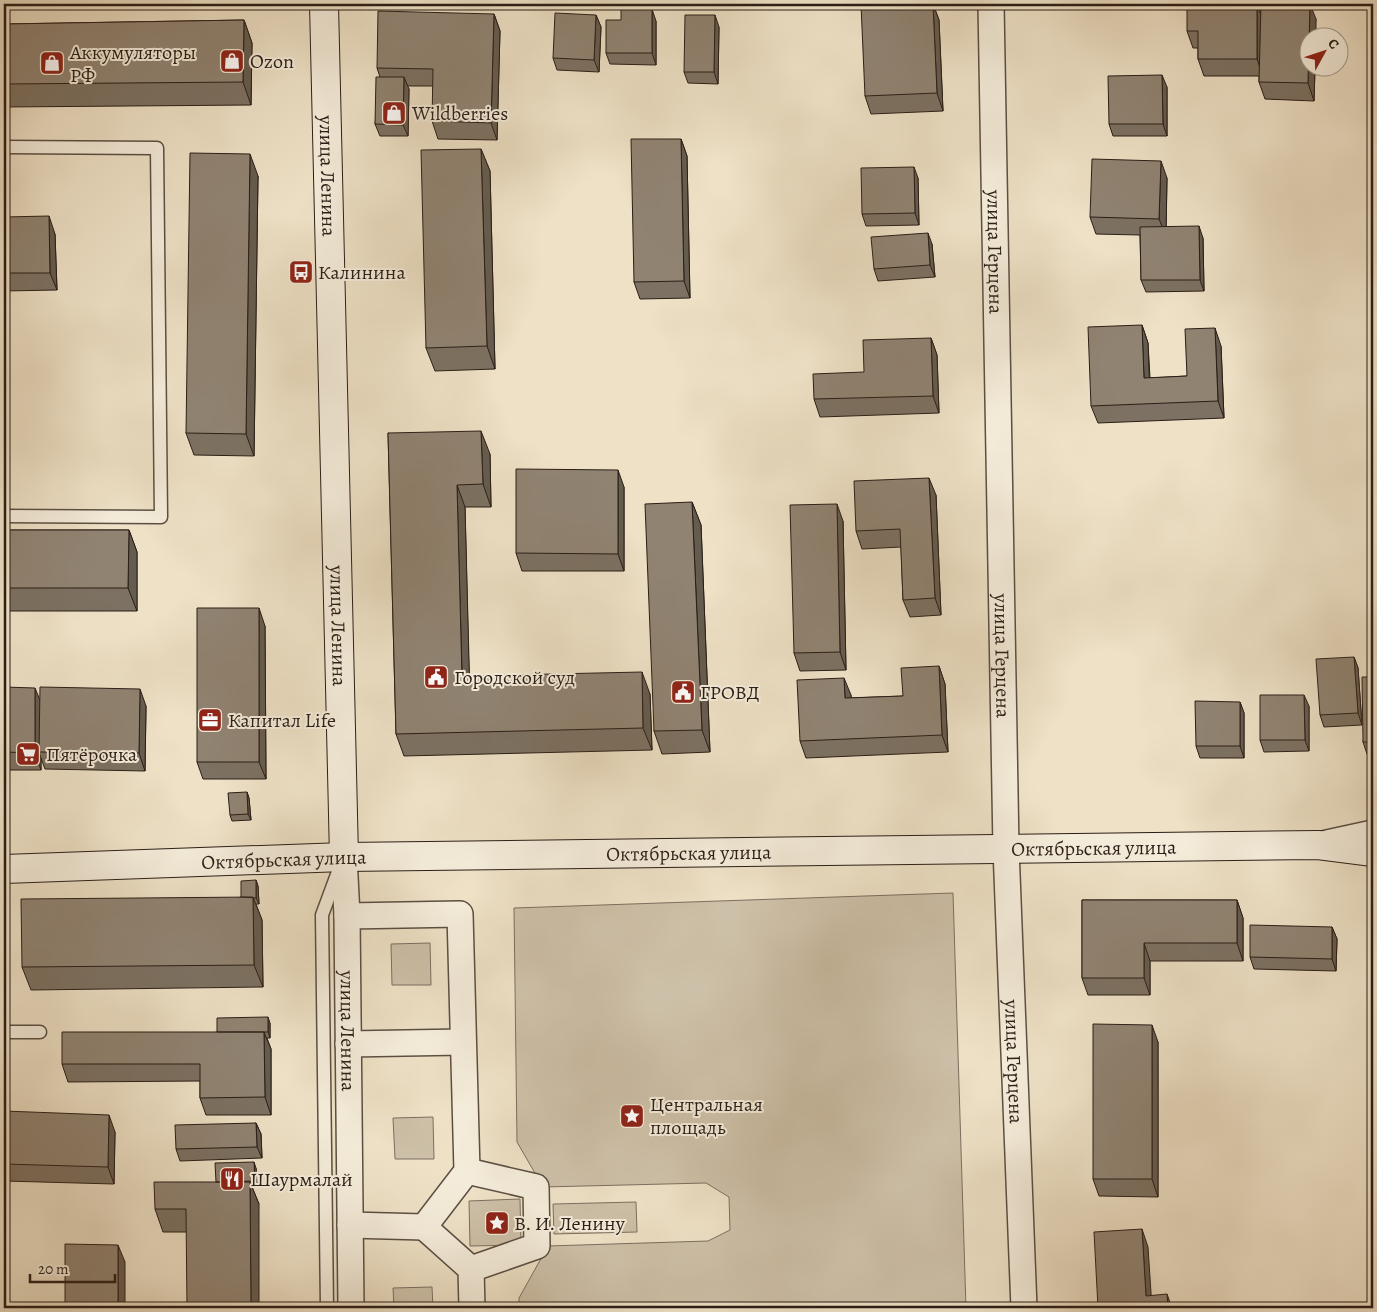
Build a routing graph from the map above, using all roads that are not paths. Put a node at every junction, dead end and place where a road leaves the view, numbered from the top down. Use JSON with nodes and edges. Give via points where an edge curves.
{"nodes":[{"id":1,"x":324,"y":4,"type":"edge"},
{"id":2,"x":991,"y":4,"type":"edge"},
{"id":3,"x":4,"y":147,"type":"edge"},
{"id":4,"x":4,"y":516,"type":"edge"},
{"id":5,"x":1373,"y":833,"type":"edge"},
{"id":6,"x":1318,"y":845,"type":"junction"},
{"id":7,"x":1006,"y":849,"type":"junction"},
{"id":8,"x":1373,"y":852,"type":"edge"},
{"id":9,"x":344,"y":857,"type":"junction"},
{"id":10,"x":4,"y":869,"type":"edge"},
{"id":11,"x":347,"y":916,"type":"junction"},
{"id":12,"x":4,"y":1032,"type":"edge"},
{"id":13,"x":40,"y":1032,"type":"dead end"},
{"id":14,"x":463,"y":1042,"type":"junction"},
{"id":15,"x":348,"y":1044,"type":"junction"},
{"id":16,"x":467,"y":1171,"type":"junction"},
{"id":17,"x":350,"y":1225,"type":"junction"},
{"id":18,"x":424,"y":1227,"type":"junction"},
{"id":19,"x":471,"y":1269,"type":"junction"},
{"id":20,"x":327,"y":1308,"type":"edge"},
{"id":21,"x":351,"y":1308,"type":"edge"},
{"id":22,"x":472,"y":1308,"type":"edge"},
{"id":23,"x":1024,"y":1308,"type":"edge"}],
"edges":[{"from":1,"to":9,"type":"street","name":"улица Ленина"},
{"from":2,"to":7,"type":"street","name":"улица Герцена"},
{"from":3,"to":4,"type":"lane","via":[[157,148],[161,517]]},
{"from":5,"to":6,"type":"street"},
{"from":6,"to":7,"type":"street","name":"Октябрьская улица"},
{"from":6,"to":8,"type":"street","name":"Октябрьская улица"},
{"from":7,"to":9,"type":"street","name":"Октябрьская улица"},
{"from":7,"to":23,"type":"street","name":"улица Герцена"},
{"from":9,"to":10,"type":"street","name":"Октябрьская улица"},
{"from":9,"to":11,"type":"street","name":"улица Ленина"},
{"from":9,"to":20,"type":"lane","via":[[322,915]]},
{"from":11,"to":14,"type":"street","via":[[460,914]]},
{"from":11,"to":15,"type":"street","name":"улица Ленина"},
{"from":12,"to":13,"type":"lane"},
{"from":14,"to":15,"type":"street"},
{"from":14,"to":16,"type":"street"},
{"from":15,"to":17,"type":"street","name":"улица Ленина"},
{"from":16,"to":18,"type":"street"},
{"from":16,"to":19,"type":"street","via":[[536,1187],[537,1246]]},
{"from":17,"to":18,"type":"street"},
{"from":17,"to":21,"type":"street","name":"улица Ленина"},
{"from":18,"to":19,"type":"street"},
{"from":19,"to":22,"type":"street"}]}
